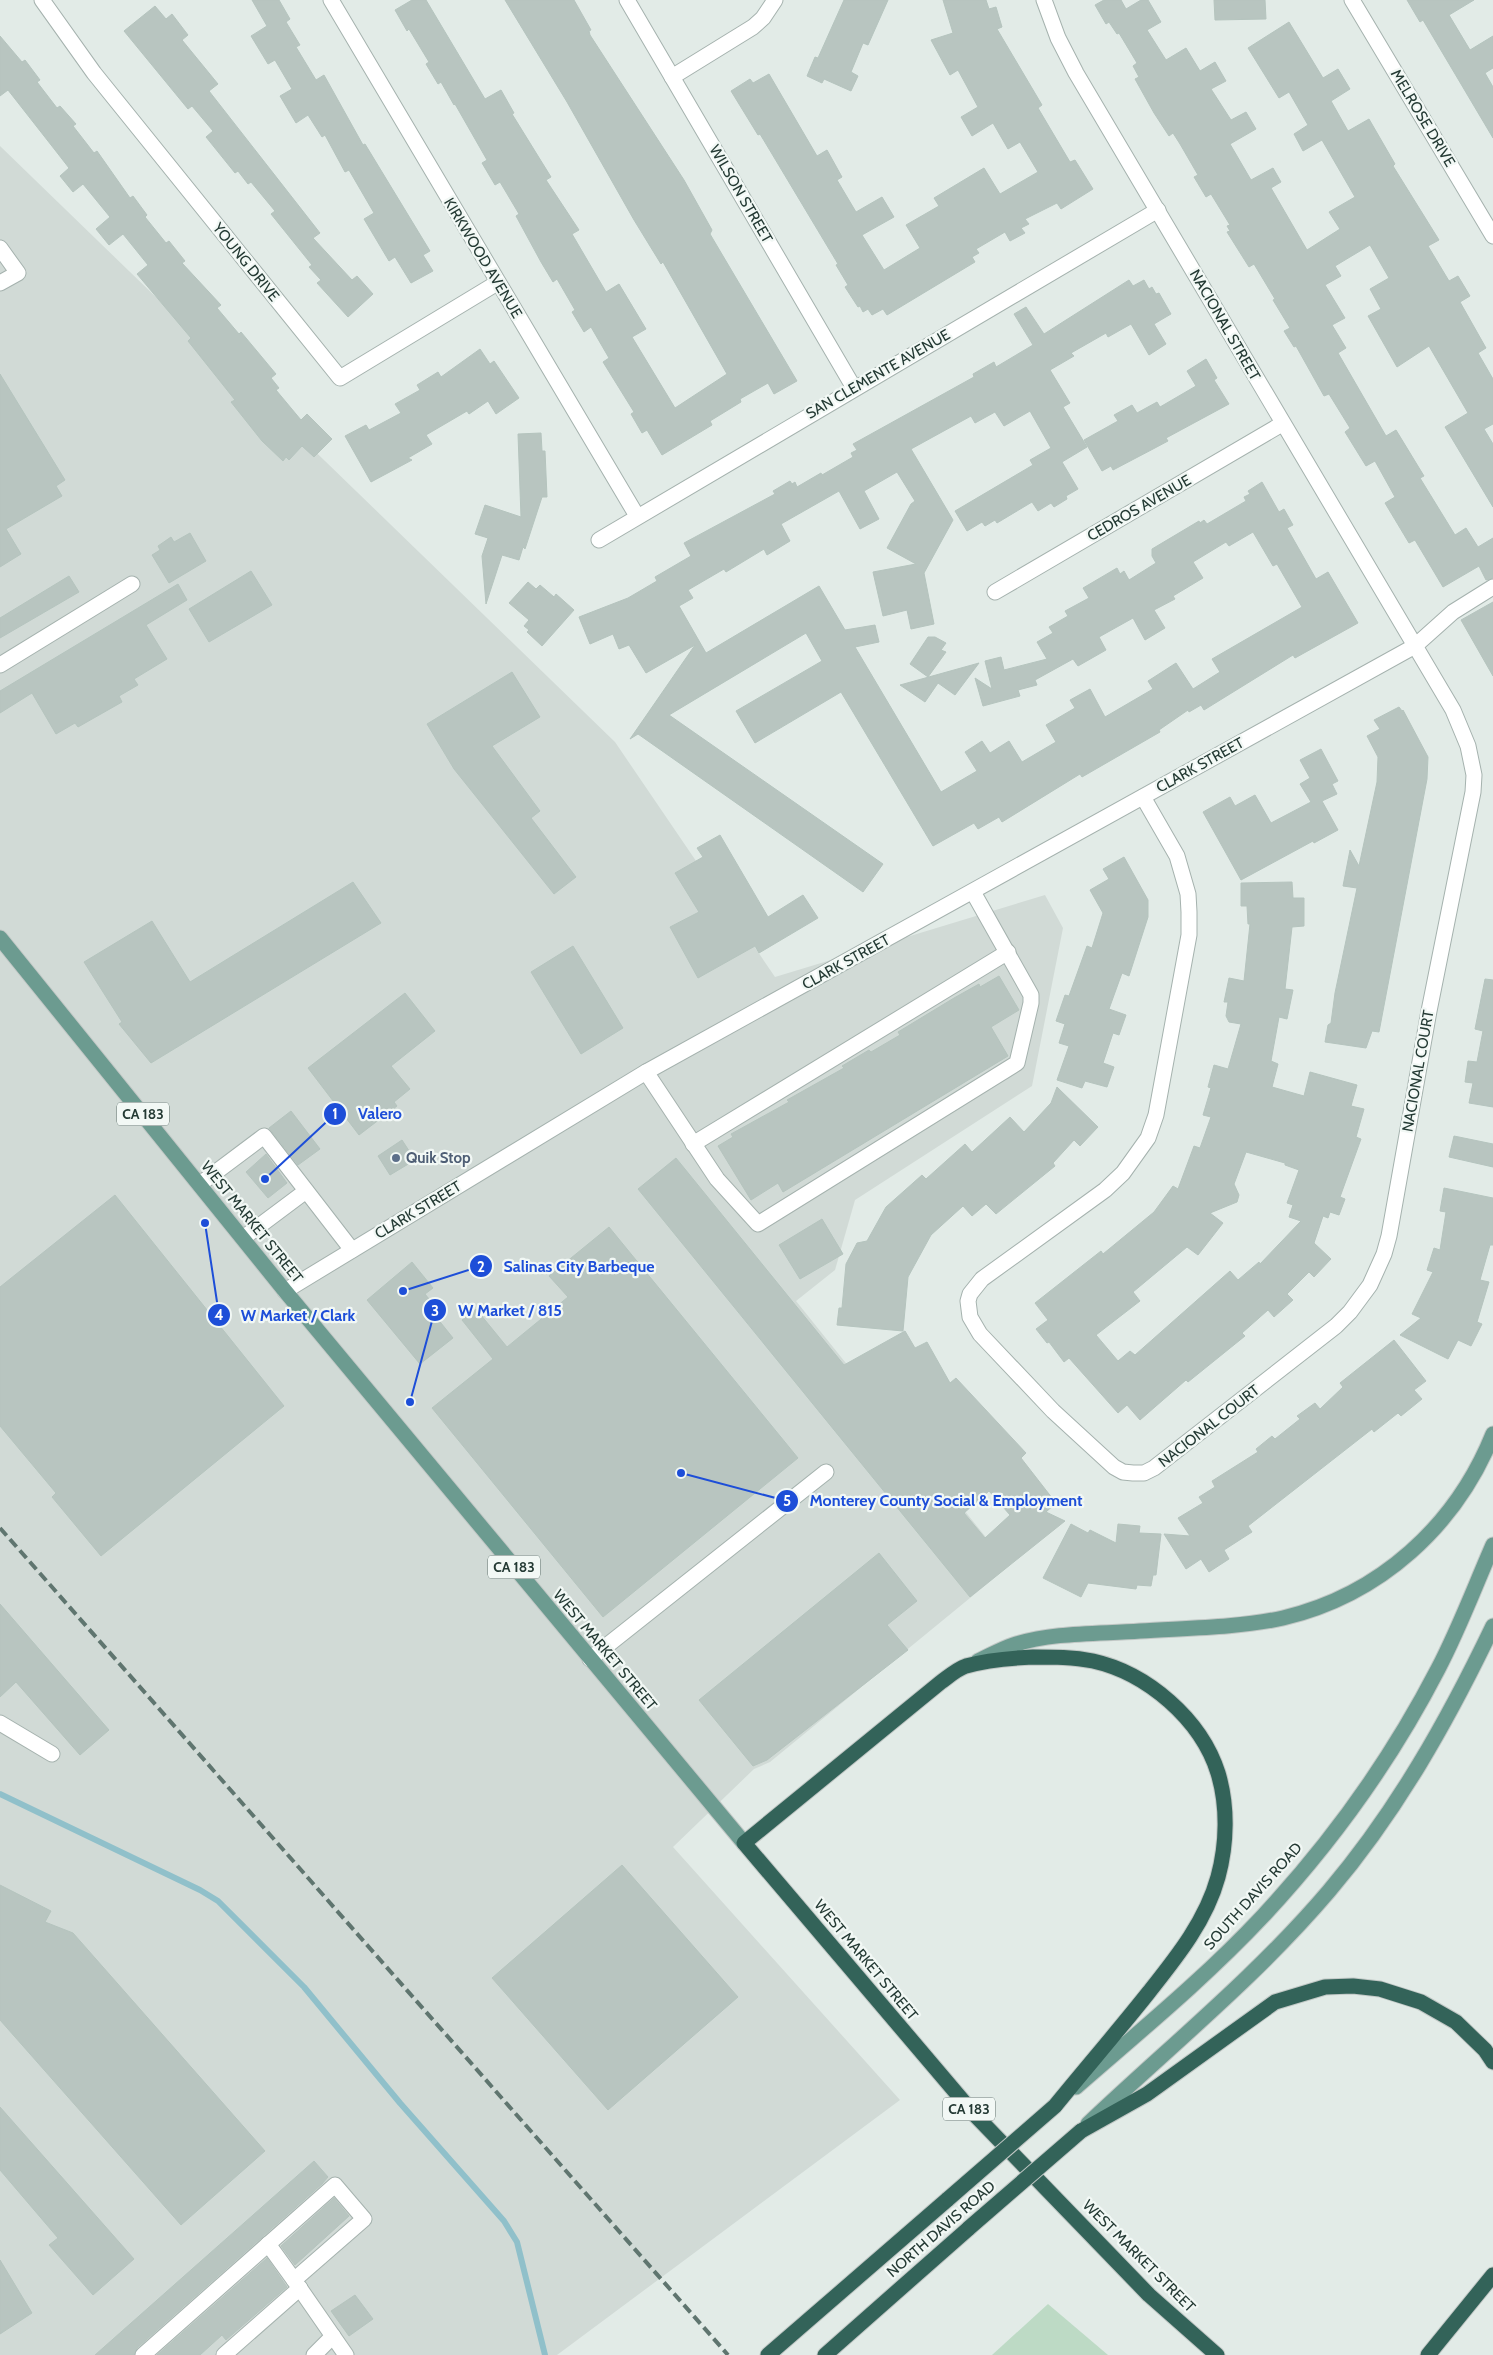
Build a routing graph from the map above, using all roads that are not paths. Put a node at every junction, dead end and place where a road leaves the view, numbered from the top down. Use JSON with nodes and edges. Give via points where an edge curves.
{"nodes":[{"id":1,"x":42,"y":0,"type":"edge"},
{"id":2,"x":330,"y":0,"type":"edge"},
{"id":3,"x":627,"y":0,"type":"edge"},
{"id":4,"x":775,"y":0,"type":"edge"},
{"id":5,"x":1044,"y":0,"type":"edge"},
{"id":6,"x":1352,"y":0,"type":"edge"},
{"id":7,"x":672,"y":77,"type":"junction"},
{"id":8,"x":1158,"y":210,"type":"junction"},
{"id":9,"x":1493,"y":236,"type":"edge"},
{"id":10,"x":0,"y":248,"type":"edge"},
{"id":11,"x":497,"y":283,"type":"junction"},
{"id":12,"x":0,"y":284,"type":"edge"},
{"id":13,"x":854,"y":388,"type":"junction"},
{"id":14,"x":1282,"y":424,"type":"junction"},
{"id":15,"x":637,"y":516,"type":"junction"},
{"id":16,"x":599,"y":540,"type":"dead end"},
{"id":17,"x":132,"y":584,"type":"dead end"},
{"id":18,"x":1493,"y":587,"type":"edge"},
{"id":19,"x":994,"y":592,"type":"dead end"},
{"id":20,"x":1415,"y":646,"type":"junction"},
{"id":21,"x":0,"y":665,"type":"edge"},
{"id":22,"x":1143,"y":797,"type":"junction"},
{"id":23,"x":973,"y":892,"type":"junction"},
{"id":24,"x":0,"y":938,"type":"edge"},
{"id":25,"x":1008,"y":952,"type":"junction"},
{"id":26,"x":646,"y":1072,"type":"junction"},
{"id":27,"x":693,"y":1144,"type":"junction"},
{"id":28,"x":200,"y":1184,"type":"junction"},
{"id":29,"x":306,"y":1191,"type":"junction"},
{"id":30,"x":242,"y":1238,"type":"junction"},
{"id":31,"x":352,"y":1250,"type":"junction"},
{"id":32,"x":285,"y":1291,"type":"junction"},
{"id":33,"x":1493,"y":1434,"type":"edge"},
{"id":34,"x":826,"y":1472,"type":"dead end"},
{"id":35,"x":1493,"y":1544,"type":"edge"},
{"id":36,"x":1493,"y":1626,"type":"edge"},
{"id":37,"x":590,"y":1659,"type":"junction"},
{"id":38,"x":965,"y":1666,"type":"junction"},
{"id":39,"x":0,"y":1722,"type":"edge"},
{"id":40,"x":52,"y":1754,"type":"dead end"},
{"id":41,"x":744,"y":1843,"type":"junction"},
{"id":42,"x":1493,"y":2062,"type":"edge"},
{"id":43,"x":1054,"y":2106,"type":"junction"},
{"id":44,"x":1081,"y":2131,"type":"junction"},
{"id":45,"x":948,"y":2199,"type":"joint"},
{"id":46,"x":268,"y":2244,"type":"junction"},
{"id":47,"x":1493,"y":2275,"type":"edge"},
{"id":48,"x":297,"y":2284,"type":"junction"},
{"id":49,"x":333,"y":2336,"type":"junction"},
{"id":50,"x":143,"y":2355,"type":"edge"},
{"id":51,"x":224,"y":2355,"type":"edge"},
{"id":52,"x":314,"y":2355,"type":"edge"},
{"id":53,"x":346,"y":2355,"type":"edge"},
{"id":54,"x":768,"y":2355,"type":"edge"},
{"id":55,"x":825,"y":2355,"type":"edge"},
{"id":56,"x":1217,"y":2355,"type":"edge"},
{"id":57,"x":1428,"y":2355,"type":"edge"}],
"edges":[{"from":1,"to":11,"type":"street","name":"YOUNG DRIVE","via":[[94,73],[340,378]]},
{"from":2,"to":11,"type":"street","name":"KIRKWOOD AVENUE"},
{"from":3,"to":7,"type":"street","name":"WILSON STREET"},
{"from":4,"to":7,"type":"street","via":[[753,27]]},
{"from":5,"to":8,"type":"street","name":"NACIONAL STREET","via":[[1065,53]]},
{"from":6,"to":9,"type":"street","name":"MELROSE DRIVE"},
{"from":7,"to":13,"type":"street","name":"WILSON STREET"},
{"from":8,"to":13,"type":"street","name":"SAN CLEMENTE AVENUE"},
{"from":8,"to":14,"type":"street","name":"NACIONAL STREET"},
{"from":10,"to":12,"type":"street","via":[[18,273]]},
{"from":11,"to":15,"type":"street","name":"KIRKWOOD AVENUE"},
{"from":13,"to":15,"type":"street","name":"SAN CLEMENTE AVENUE"},
{"from":14,"to":19,"type":"street","name":"CEDROS AVENUE"},
{"from":14,"to":20,"type":"street","name":"NACIONAL STREET"},
{"from":15,"to":16,"type":"street","name":"SAN CLEMENTE AVENUE"},
{"from":17,"to":21,"type":"street"},
{"from":18,"to":20,"type":"street","name":"CLARK STREET","via":[[1453,612]]},
{"from":20,"to":22,"type":"street","name":"CLARK STREET"},
{"from":20,"to":22,"type":"street","name":"NACIONAL COURT","via":[[1462,728],[1471,758],[1473,792],[1384,1254],[1370,1285],[1336,1326],[1154,1468],[1144,1473],[1133,1473],[1123,1472],[1104,1459],[1021,1378],[977,1330],[970,1317],[968,1302],[970,1294],[982,1280],[1104,1190],[1138,1156],[1151,1130],[1177,1007],[1189,935],[1189,912],[1188,894],[1177,856]]},
{"from":22,"to":23,"type":"street","name":"CLARK STREET"},
{"from":23,"to":25,"type":"street"},
{"from":23,"to":26,"type":"street","name":"CLARK STREET"},
{"from":24,"to":28,"type":"main road","name":"WEST MARKET STREET","number":"CA 183"},
{"from":25,"to":27,"type":"street"},
{"from":25,"to":27,"type":"street","via":[[1030,995],[1031,1004],[1017,1063],[758,1224],[717,1179]]},
{"from":26,"to":27,"type":"street"},
{"from":26,"to":31,"type":"street","name":"CLARK STREET"},
{"from":28,"to":29,"type":"street","via":[[264,1136]]},
{"from":28,"to":30,"type":"main road","name":"WEST MARKET STREET","number":"CA 183"},
{"from":29,"to":30,"type":"street"},
{"from":29,"to":31,"type":"street"},
{"from":30,"to":32,"type":"main road","name":"WEST MARKET STREET","number":"CA 183"},
{"from":31,"to":32,"type":"street","name":"CLARK STREET"},
{"from":32,"to":37,"type":"main road","name":"WEST MARKET STREET","number":"CA 183"},
{"from":33,"to":38,"type":"main road","via":[[1482,1462],[1464,1492],[1421,1544],[1388,1572],[1321,1607],[1244,1624],[1048,1637],[1012,1645]]},
{"from":34,"to":37,"type":"street"},
{"from":35,"to":43,"type":"main road","name":"SOUTH DAVIS ROAD","via":[[1438,1668],[1410,1720],[1343,1818],[1296,1879],[1215,1964]]},
{"from":36,"to":44,"type":"main road","via":[[1412,1778],[1330,1891],[1244,1982]]},
{"from":37,"to":41,"type":"main road","name":"WEST MARKET STREET","number":"CA 183"},
{"from":38,"to":41,"type":"highway","via":[[941,1682]]},
{"from":38,"to":43,"type":"highway","via":[[1062,1656],[1122,1670],[1143,1681],[1182,1714],[1201,1739],[1218,1772],[1225,1845],[1218,1878],[1203,1914],[1182,1950]]},
{"from":39,"to":40,"type":"street"},
{"from":41,"to":56,"type":"highway","name":"WEST MARKET STREET","number":"CA 183","via":[[974,2115],[1150,2295]]},
{"from":42,"to":44,"type":"highway","name":"NORTH DAVIS ROAD","via":[[1456,2022],[1421,2002],[1380,1988],[1325,1987],[1274,2002],[1147,2094]]},
{"from":43,"to":45,"type":"highway","name":"SOUTH DAVIS ROAD","bridge":true},
{"from":44,"to":55,"type":"highway","name":"NORTH DAVIS ROAD","bridge":true},
{"from":45,"to":54,"type":"highway","name":"NORTH DAVIS ROAD"},
{"from":46,"to":48,"type":"street"},
{"from":46,"to":48,"type":"street","via":[[335,2185],[364,2219]]},
{"from":46,"to":50,"type":"street"},
{"from":47,"to":57,"type":"highway"},
{"from":48,"to":49,"type":"street"},
{"from":48,"to":51,"type":"street"},
{"from":49,"to":52,"type":"street"},
{"from":49,"to":53,"type":"street"}]}
